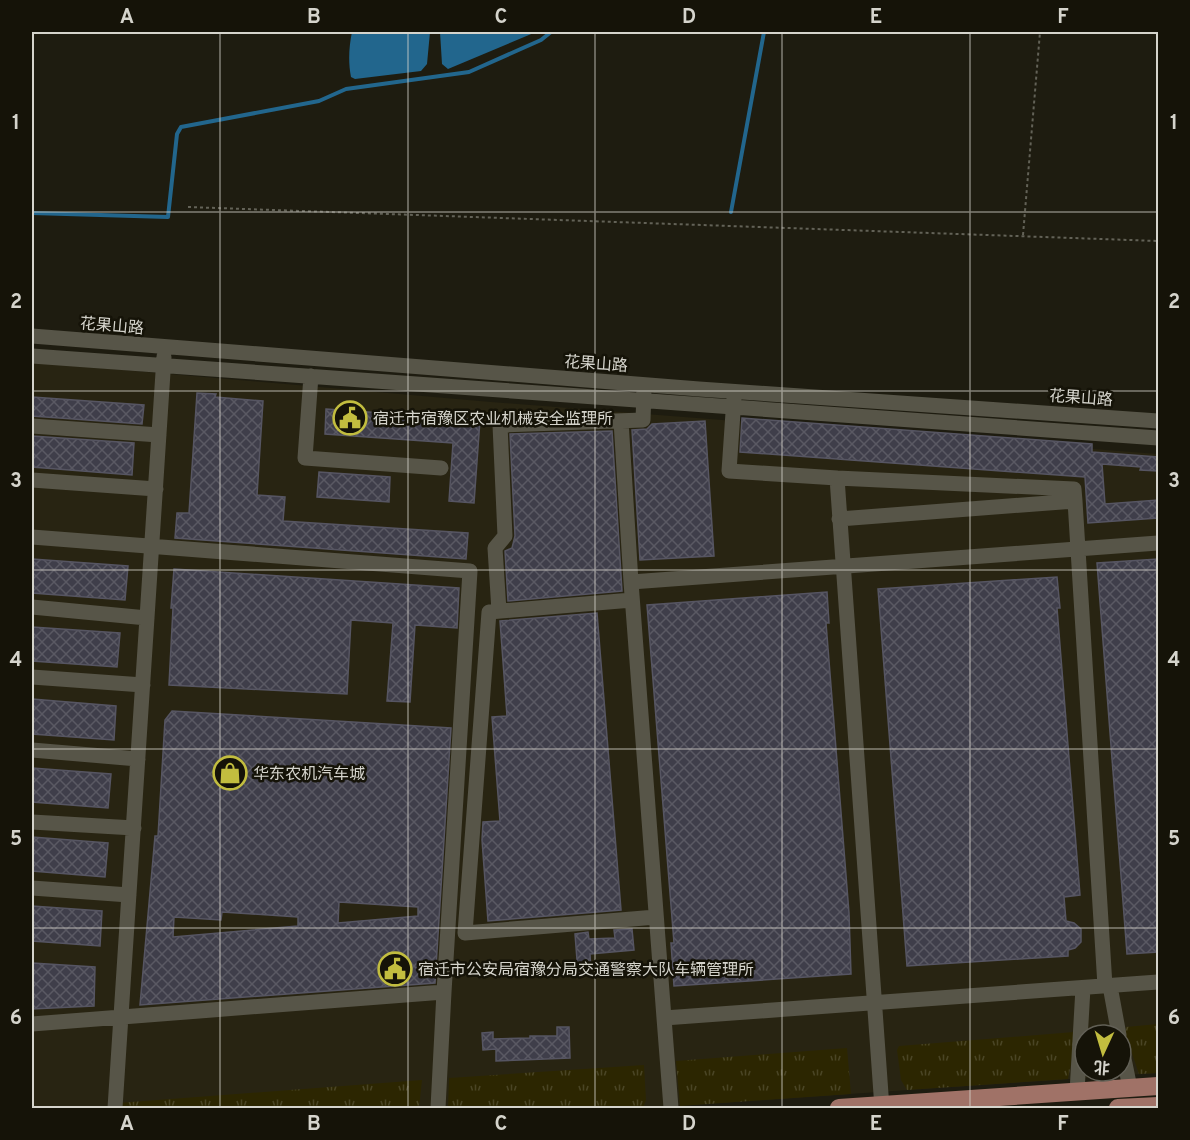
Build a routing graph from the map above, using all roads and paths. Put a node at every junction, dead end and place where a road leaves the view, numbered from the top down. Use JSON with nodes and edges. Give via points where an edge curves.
{"nodes":[{"id":1,"x":1040,"y":32,"type":"edge"},
{"id":2,"x":188,"y":207,"type":"dead end"},
{"id":3,"x":1023,"y":236,"type":"junction"},
{"id":4,"x":1158,"y":241,"type":"edge"},
{"id":5,"x":32,"y":336,"type":"edge"},
{"id":6,"x":165,"y":347,"type":"junction"},
{"id":7,"x":32,"y":356,"type":"edge"},
{"id":8,"x":164,"y":365,"type":"junction"},
{"id":9,"x":311,"y":376,"type":"junction"},
{"id":10,"x":644,"y":393,"type":"junction"},
{"id":11,"x":734,"y":399,"type":"junction"},
{"id":12,"x":621,"y":421,"type":"junction"},
{"id":13,"x":1158,"y":421,"type":"edge"},
{"id":14,"x":32,"y":426,"type":"edge"},
{"id":15,"x":159,"y":435,"type":"junction"},
{"id":16,"x":1158,"y":438,"type":"edge"},
{"id":17,"x":441,"y":468,"type":"dead end"},
{"id":18,"x":837,"y":478,"type":"junction"},
{"id":19,"x":32,"y":480,"type":"edge"},
{"id":20,"x":156,"y":489,"type":"junction"},
{"id":21,"x":1075,"y":501,"type":"junction"},
{"id":22,"x":839,"y":519,"type":"junction"},
{"id":23,"x":32,"y":537,"type":"edge"},
{"id":24,"x":1158,"y":543,"type":"edge"},
{"id":25,"x":152,"y":546,"type":"junction"},
{"id":26,"x":1078,"y":549,"type":"junction"},
{"id":27,"x":842,"y":566,"type":"junction"},
{"id":28,"x":631,"y":582,"type":"junction"},
{"id":29,"x":632,"y":600,"type":"junction"},
{"id":30,"x":32,"y":608,"type":"edge"},
{"id":31,"x":499,"y":611,"type":"junction"},
{"id":32,"x":147,"y":618,"type":"junction"},
{"id":33,"x":32,"y":677,"type":"edge"},
{"id":34,"x":143,"y":685,"type":"junction"},
{"id":35,"x":32,"y":750,"type":"edge"},
{"id":36,"x":138,"y":759,"type":"junction"},
{"id":37,"x":32,"y":822,"type":"edge"},
{"id":38,"x":134,"y":828,"type":"junction"},
{"id":39,"x":32,"y":888,"type":"edge"},
{"id":40,"x":129,"y":895,"type":"junction"},
{"id":41,"x":656,"y":917,"type":"junction"},
{"id":42,"x":1158,"y":982,"type":"edge"},
{"id":43,"x":1107,"y":986,"type":"junction"},
{"id":44,"x":1083,"y":988,"type":"junction"},
{"id":45,"x":444,"y":992,"type":"junction"},
{"id":46,"x":874,"y":1003,"type":"junction"},
{"id":47,"x":121,"y":1017,"type":"junction"},
{"id":48,"x":664,"y":1018,"type":"junction"},
{"id":49,"x":1116,"y":1023,"type":"edge"},
{"id":50,"x":32,"y":1024,"type":"edge"},
{"id":51,"x":1129,"y":1083,"type":"edge"},
{"id":52,"x":1158,"y":1086,"type":"edge"},
{"id":53,"x":1130,"y":1088,"type":"junction"},
{"id":54,"x":1077,"y":1092,"type":"junction"},
{"id":55,"x":1158,"y":1106,"type":"edge"},
{"id":56,"x":882,"y":1107,"type":"edge"},
{"id":57,"x":115,"y":1108,"type":"edge"},
{"id":58,"x":438,"y":1108,"type":"edge"},
{"id":59,"x":670,"y":1108,"type":"edge"},
{"id":60,"x":839,"y":1108,"type":"edge"},
{"id":61,"x":1118,"y":1108,"type":"edge"}],
"edges":[{"from":1,"to":3,"type":"path"},
{"from":2,"to":3,"type":"path"},
{"from":3,"to":4,"type":"path"},
{"from":5,"to":6,"type":"street","name":"花果山路"},
{"from":6,"to":8,"type":"street"},
{"from":6,"to":10,"type":"street","name":"花果山路"},
{"from":7,"to":8,"type":"street","name":"花果山路"},
{"from":8,"to":9,"type":"street","name":"花果山路"},
{"from":8,"to":15,"type":"street"},
{"from":9,"to":10,"type":"street","name":"花果山路"},
{"from":9,"to":17,"type":"street","via":[[305,458]]},
{"from":10,"to":11,"type":"street","name":"花果山路"},
{"from":10,"to":12,"type":"street","via":[[643,420]]},
{"from":11,"to":13,"type":"street","name":"花果山路"},
{"from":11,"to":16,"type":"street","name":"花果山路"},
{"from":11,"to":18,"type":"street","via":[[729,471]]},
{"from":12,"to":28,"type":"street"},
{"from":12,"to":31,"type":"street","via":[[500,425],[506,536],[495,548]]},
{"from":14,"to":15,"type":"street"},
{"from":15,"to":20,"type":"street"},
{"from":18,"to":21,"type":"street","via":[[1074,489]]},
{"from":18,"to":22,"type":"street"},
{"from":19,"to":20,"type":"street"},
{"from":20,"to":25,"type":"street"},
{"from":21,"to":22,"type":"street"},
{"from":21,"to":26,"type":"street"},
{"from":22,"to":27,"type":"street"},
{"from":23,"to":25,"type":"street"},
{"from":24,"to":26,"type":"street"},
{"from":25,"to":32,"type":"street"},
{"from":25,"to":45,"type":"street","via":[[470,572]]},
{"from":26,"to":27,"type":"street"},
{"from":26,"to":43,"type":"street"},
{"from":27,"to":28,"type":"street"},
{"from":27,"to":46,"type":"street"},
{"from":28,"to":29,"type":"street"},
{"from":29,"to":31,"type":"street"},
{"from":29,"to":41,"type":"street"},
{"from":30,"to":32,"type":"street"},
{"from":31,"to":41,"type":"street","via":[[489,612],[465,933]]},
{"from":32,"to":34,"type":"street"},
{"from":33,"to":34,"type":"street"},
{"from":34,"to":36,"type":"street"},
{"from":35,"to":36,"type":"street"},
{"from":36,"to":38,"type":"street"},
{"from":37,"to":38,"type":"street"},
{"from":38,"to":40,"type":"street"},
{"from":39,"to":40,"type":"street"},
{"from":40,"to":47,"type":"street"},
{"from":41,"to":48,"type":"street"},
{"from":42,"to":43,"type":"street"},
{"from":43,"to":44,"type":"street"},
{"from":43,"to":49,"type":"street"},
{"from":44,"to":46,"type":"street"},
{"from":44,"to":54,"type":"street"},
{"from":45,"to":47,"type":"street"},
{"from":45,"to":58,"type":"street"},
{"from":46,"to":48,"type":"street"},
{"from":46,"to":56,"type":"street"},
{"from":47,"to":50,"type":"street"},
{"from":47,"to":57,"type":"street"},
{"from":48,"to":59,"type":"street"},
{"from":51,"to":53,"type":"street"},
{"from":52,"to":53,"type":"main road"},
{"from":53,"to":54,"type":"main road"},
{"from":54,"to":56,"type":"main road"},
{"from":55,"to":61,"type":"main road"},
{"from":56,"to":60,"type":"main road"}]}
